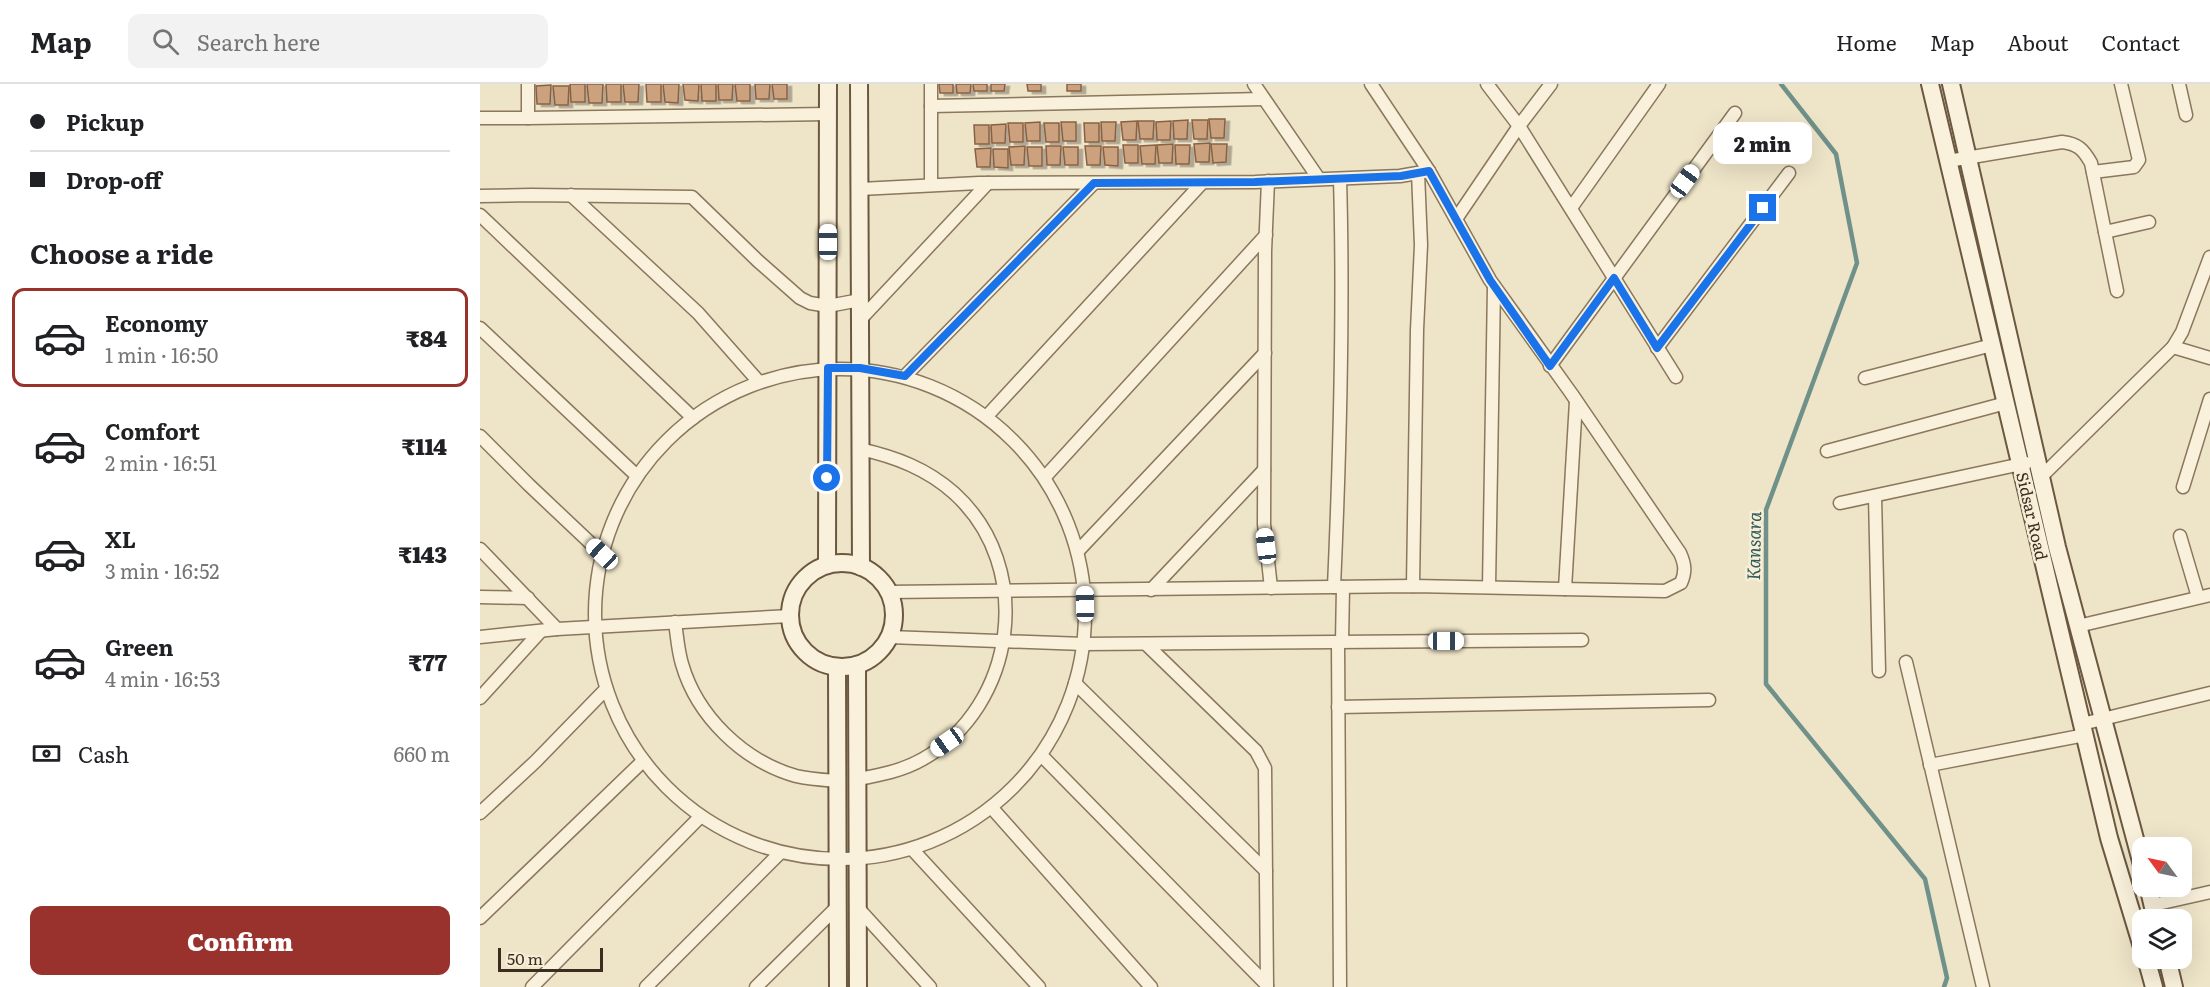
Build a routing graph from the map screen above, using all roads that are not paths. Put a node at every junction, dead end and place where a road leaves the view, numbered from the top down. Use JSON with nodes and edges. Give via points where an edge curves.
{"nodes":[{"id":1,"x":528,"y":84,"type":"edge"},
{"id":2,"x":828,"y":84,"type":"edge"},
{"id":3,"x":859,"y":84,"type":"edge"},
{"id":4,"x":931,"y":84,"type":"edge"},
{"id":5,"x":1254,"y":84,"type":"edge"},
{"id":6,"x":1371,"y":84,"type":"edge"},
{"id":7,"x":1487,"y":84,"type":"edge"},
{"id":8,"x":1551,"y":84,"type":"edge"},
{"id":9,"x":1659,"y":84,"type":"edge"},
{"id":10,"x":1930,"y":84,"type":"edge"},
{"id":11,"x":1950,"y":84,"type":"edge"},
{"id":12,"x":2121,"y":84,"type":"edge"},
{"id":13,"x":2179,"y":84,"type":"edge"},
{"id":14,"x":1263,"y":99,"type":"junction"},
{"id":15,"x":931,"y":106,"type":"junction"},
{"id":16,"x":1735,"y":112,"type":"dead end"},
{"id":17,"x":828,"y":114,"type":"junction"},
{"id":18,"x":2186,"y":115,"type":"dead end"},
{"id":19,"x":480,"y":118,"type":"edge"},
{"id":20,"x":528,"y":118,"type":"junction"},
{"id":21,"x":1519,"y":126,"type":"junction"},
{"id":22,"x":1968,"y":158,"type":"junction"},
{"id":23,"x":1948,"y":161,"type":"junction"},
{"id":24,"x":1423,"y":172,"type":"junction"},
{"id":25,"x":2092,"y":172,"type":"junction"},
{"id":26,"x":1789,"y":173,"type":"dead end"},
{"id":27,"x":1340,"y":179,"type":"junction"},
{"id":28,"x":1319,"y":180,"type":"junction"},
{"id":29,"x":1268,"y":182,"type":"junction"},
{"id":30,"x":988,"y":183,"type":"junction"},
{"id":31,"x":1094,"y":183,"type":"junction"},
{"id":32,"x":1202,"y":183,"type":"junction"},
{"id":33,"x":931,"y":185,"type":"junction"},
{"id":34,"x":860,"y":189,"type":"junction"},
{"id":35,"x":571,"y":195,"type":"junction"},
{"id":36,"x":480,"y":196,"type":"edge"},
{"id":37,"x":1571,"y":208,"type":"junction"},
{"id":38,"x":480,"y":215,"type":"edge"},
{"id":39,"x":1455,"y":219,"type":"junction"},
{"id":40,"x":2149,"y":222,"type":"dead end"},
{"id":41,"x":2105,"y":232,"type":"junction"},
{"id":42,"x":1266,"y":234,"type":"junction"},
{"id":43,"x":2210,"y":257,"type":"edge"},
{"id":44,"x":1614,"y":278,"type":"junction"},
{"id":45,"x":1494,"y":286,"type":"junction"},
{"id":46,"x":2117,"y":291,"type":"dead end"},
{"id":47,"x":860,"y":300,"type":"junction"},
{"id":48,"x":828,"y":306,"type":"junction"},
{"id":49,"x":860,"y":320,"type":"junction"},
{"id":50,"x":480,"y":328,"type":"edge"},
{"id":51,"x":1992,"y":345,"type":"junction"},
{"id":52,"x":2174,"y":347,"type":"junction"},
{"id":53,"x":1657,"y":348,"type":"junction"},
{"id":54,"x":1265,"y":353,"type":"junction"},
{"id":55,"x":2210,"y":358,"type":"edge"},
{"id":56,"x":1550,"y":366,"type":"junction"},
{"id":57,"x":828,"y":368,"type":"junction"},
{"id":58,"x":860,"y":368,"type":"junction"},
{"id":59,"x":905,"y":376,"type":"junction"},
{"id":60,"x":1676,"y":377,"type":"dead end"},
{"id":61,"x":1865,"y":378,"type":"dead end"},
{"id":62,"x":759,"y":382,"type":"junction"},
{"id":63,"x":2210,"y":399,"type":"edge"},
{"id":64,"x":1576,"y":401,"type":"junction"},
{"id":65,"x":2006,"y":403,"type":"junction"},
{"id":66,"x":987,"y":416,"type":"junction"},
{"id":67,"x":693,"y":418,"type":"junction"},
{"id":68,"x":480,"y":436,"type":"edge"},
{"id":69,"x":860,"y":449,"type":"junction"},
{"id":70,"x":1827,"y":451,"type":"dead end"},
{"id":71,"x":2037,"y":459,"type":"junction"},
{"id":72,"x":2021,"y":465,"type":"junction"},
{"id":73,"x":1264,"y":470,"type":"junction"},
{"id":74,"x":638,"y":476,"type":"junction"},
{"id":75,"x":1045,"y":477,"type":"junction"},
{"id":76,"x":2042,"y":477,"type":"junction"},
{"id":77,"x":2183,"y":487,"type":"dead end"},
{"id":78,"x":1875,"y":496,"type":"junction"},
{"id":79,"x":1840,"y":503,"type":"dead end"},
{"id":80,"x":2180,"y":536,"type":"dead end"},
{"id":81,"x":480,"y":549,"type":"edge"},
{"id":82,"x":1078,"y":551,"type":"junction"},
{"id":83,"x":602,"y":554,"type":"junction"},
{"id":84,"x":827,"y":565,"type":"junction"},
{"id":85,"x":861,"y":567,"type":"junction"},
{"id":86,"x":1413,"y":586,"type":"junction"},
{"id":87,"x":1338,"y":587,"type":"junction"},
{"id":88,"x":1489,"y":587,"type":"junction"},
{"id":89,"x":1271,"y":588,"type":"junction"},
{"id":90,"x":1565,"y":589,"type":"junction"},
{"id":91,"x":1151,"y":590,"type":"junction"},
{"id":92,"x":1005,"y":591,"type":"junction"},
{"id":93,"x":1085,"y":591,"type":"junction"},
{"id":94,"x":888,"y":592,"type":"junction"},
{"id":95,"x":2204,"y":596,"type":"edge"},
{"id":96,"x":480,"y":597,"type":"edge"},
{"id":97,"x":528,"y":598,"type":"junction"},
{"id":98,"x":790,"y":616,"type":"junction"},
{"id":99,"x":675,"y":622,"type":"junction"},
{"id":100,"x":595,"y":626,"type":"junction"},
{"id":101,"x":2078,"y":626,"type":"junction"},
{"id":102,"x":557,"y":629,"type":"junction"},
{"id":103,"x":540,"y":632,"type":"junction"},
{"id":104,"x":480,"y":637,"type":"edge"},
{"id":105,"x":889,"y":637,"type":"junction"},
{"id":106,"x":1004,"y":640,"type":"junction"},
{"id":107,"x":1582,"y":640,"type":"dead end"},
{"id":108,"x":1340,"y":642,"type":"junction"},
{"id":109,"x":1084,"y":644,"type":"junction"},
{"id":110,"x":1146,"y":644,"type":"junction"},
{"id":111,"x":1906,"y":662,"type":"dead end"},
{"id":112,"x":857,"y":665,"type":"junction"},
{"id":113,"x":837,"y":667,"type":"junction"},
{"id":114,"x":1879,"y":671,"type":"dead end"},
{"id":115,"x":1075,"y":683,"type":"junction"},
{"id":116,"x":606,"y":689,"type":"junction"},
{"id":117,"x":2210,"y":693,"type":"edge"},
{"id":118,"x":480,"y":698,"type":"edge"},
{"id":119,"x":1709,"y":700,"type":"dead end"},
{"id":120,"x":1338,"y":707,"type":"junction"},
{"id":121,"x":2103,"y":718,"type":"junction"},
{"id":122,"x":2084,"y":730,"type":"junction"},
{"id":123,"x":1041,"y":755,"type":"junction"},
{"id":124,"x":643,"y":761,"type":"junction"},
{"id":125,"x":1930,"y":765,"type":"junction"},
{"id":126,"x":858,"y":780,"type":"junction"},
{"id":127,"x":837,"y":782,"type":"junction"},
{"id":128,"x":991,"y":807,"type":"junction"},
{"id":129,"x":480,"y":813,"type":"edge"},
{"id":130,"x":700,"y":817,"type":"junction"},
{"id":131,"x":2135,"y":837,"type":"edge"},
{"id":132,"x":912,"y":849,"type":"junction"},
{"id":133,"x":780,"y":853,"type":"junction"},
{"id":134,"x":858,"y":859,"type":"junction"},
{"id":135,"x":838,"y":860,"type":"junction"},
{"id":136,"x":1266,"y":871,"type":"junction"},
{"id":137,"x":2210,"y":892,"type":"edge"},
{"id":138,"x":838,"y":906,"type":"junction"},
{"id":139,"x":858,"y":908,"type":"junction"},
{"id":140,"x":2163,"y":909,"type":"edge"},
{"id":141,"x":2132,"y":914,"type":"edge"},
{"id":142,"x":480,"y":918,"type":"edge"},
{"id":143,"x":2149,"y":969,"type":"edge"},
{"id":144,"x":2170,"y":969,"type":"edge"},
{"id":145,"x":1267,"y":986,"type":"edge"},
{"id":146,"x":532,"y":987,"type":"edge"},
{"id":147,"x":646,"y":987,"type":"edge"},
{"id":148,"x":756,"y":987,"type":"edge"},
{"id":149,"x":838,"y":987,"type":"edge"},
{"id":150,"x":858,"y":987,"type":"edge"},
{"id":151,"x":930,"y":987,"type":"edge"},
{"id":152,"x":1039,"y":987,"type":"edge"},
{"id":153,"x":1150,"y":987,"type":"edge"},
{"id":154,"x":1340,"y":987,"type":"edge"},
{"id":155,"x":1983,"y":987,"type":"edge"},
{"id":156,"x":2154,"y":987,"type":"edge"},
{"id":157,"x":2174,"y":987,"type":"edge"}],
"edges":[{"from":1,"to":20,"type":"street"},
{"from":2,"to":17,"type":"street"},
{"from":3,"to":34,"type":"street"},
{"from":4,"to":15,"type":"street"},
{"from":5,"to":14,"type":"street"},
{"from":6,"to":24,"type":"street"},
{"from":7,"to":21,"type":"street"},
{"from":8,"to":21,"type":"street"},
{"from":9,"to":37,"type":"street"},
{"from":10,"to":23,"type":"street","name":"Sidsar Road"},
{"from":11,"to":22,"type":"street","name":"Sidsar Road"},
{"from":12,"to":25,"type":"street","via":[[2139,160],[2134,167]]},
{"from":13,"to":18,"type":"street"},
{"from":14,"to":15,"type":"street"},
{"from":14,"to":28,"type":"street"},
{"from":15,"to":33,"type":"street"},
{"from":16,"to":44,"type":"street"},
{"from":17,"to":20,"type":"street"},
{"from":17,"to":48,"type":"street"},
{"from":19,"to":20,"type":"street"},
{"from":21,"to":37,"type":"street"},
{"from":21,"to":39,"type":"street"},
{"from":22,"to":23,"type":"street"},
{"from":22,"to":25,"type":"street","via":[[2062,142],[2083,149]]},
{"from":22,"to":71,"type":"street","name":"Sidsar Road"},
{"from":23,"to":51,"type":"street","name":"Sidsar Road"},
{"from":24,"to":27,"type":"street"},
{"from":24,"to":39,"type":"street"},
{"from":24,"to":86,"type":"street"},
{"from":25,"to":41,"type":"street"},
{"from":26,"to":53,"type":"street"},
{"from":27,"to":28,"type":"street"},
{"from":27,"to":87,"type":"street","via":[[1343,268]]},
{"from":28,"to":29,"type":"street"},
{"from":29,"to":32,"type":"street"},
{"from":29,"to":42,"type":"street"},
{"from":30,"to":31,"type":"street"},
{"from":30,"to":33,"type":"street"},
{"from":30,"to":49,"type":"street"},
{"from":31,"to":32,"type":"street"},
{"from":31,"to":59,"type":"street"},
{"from":32,"to":66,"type":"street"},
{"from":33,"to":34,"type":"street"},
{"from":34,"to":47,"type":"street"},
{"from":35,"to":36,"type":"street"},
{"from":35,"to":48,"type":"street","via":[[692,197],[800,298]]},
{"from":35,"to":62,"type":"street","via":[[698,314]]},
{"from":37,"to":44,"type":"street"},
{"from":38,"to":67,"type":"street"},
{"from":39,"to":45,"type":"street"},
{"from":40,"to":41,"type":"street"},
{"from":41,"to":46,"type":"street"},
{"from":42,"to":54,"type":"street"},
{"from":42,"to":75,"type":"street"},
{"from":43,"to":52,"type":"street"},
{"from":44,"to":53,"type":"street"},
{"from":44,"to":56,"type":"street"},
{"from":45,"to":56,"type":"street"},
{"from":45,"to":88,"type":"street"},
{"from":47,"to":48,"type":"street"},
{"from":47,"to":49,"type":"street"},
{"from":48,"to":57,"type":"street"},
{"from":49,"to":58,"type":"street"},
{"from":50,"to":74,"type":"street"},
{"from":51,"to":61,"type":"street"},
{"from":51,"to":65,"type":"street","name":"Sidsar Road"},
{"from":52,"to":55,"type":"street"},
{"from":52,"to":76,"type":"street"},
{"from":53,"to":60,"type":"street"},
{"from":54,"to":73,"type":"street"},
{"from":54,"to":82,"type":"street"},
{"from":56,"to":64,"type":"street"},
{"from":57,"to":58,"type":"street"},
{"from":57,"to":62,"type":"street"},
{"from":57,"to":84,"type":"street"},
{"from":58,"to":59,"type":"street"},
{"from":58,"to":69,"type":"street"},
{"from":59,"to":66,"type":"street","via":[[948,392]]},
{"from":62,"to":67,"type":"street"},
{"from":63,"to":77,"type":"street"},
{"from":64,"to":90,"type":"street"},
{"from":64,"to":90,"type":"street","via":[[1680,553],[1685,574],[1681,583],[1665,591]]},
{"from":65,"to":70,"type":"street"},
{"from":65,"to":72,"type":"street","name":"Sidsar Road"},
{"from":66,"to":75,"type":"street","via":[[1018,444]]},
{"from":67,"to":74,"type":"street","via":[[663,445]]},
{"from":68,"to":83,"type":"street"},
{"from":69,"to":85,"type":"street"},
{"from":69,"to":92,"type":"street","via":[[926,472],[955,494],[979,523],[996,556]]},
{"from":71,"to":72,"type":"street"},
{"from":71,"to":76,"type":"street","name":"Sidsar Road"},
{"from":72,"to":78,"type":"street"},
{"from":72,"to":122,"type":"street","name":"Sidsar Road"},
{"from":73,"to":89,"type":"street","via":[[1264,524]]},
{"from":73,"to":91,"type":"street"},
{"from":74,"to":83,"type":"street","via":[[617,513]]},
{"from":75,"to":82,"type":"street","via":[[1064,512]]},
{"from":76,"to":101,"type":"street","name":"Sidsar Road"},
{"from":78,"to":79,"type":"street"},
{"from":78,"to":114,"type":"street"},
{"from":80,"to":95,"type":"street"},
{"from":81,"to":97,"type":"street"},
{"from":82,"to":93,"type":"street"},
{"from":83,"to":100,"type":"street"},
{"from":84,"to":85,"type":"street"},
{"from":84,"to":98,"type":"street","via":[[800,585],[791,603]]},
{"from":85,"to":94,"type":"street","via":[[872,573]]},
{"from":86,"to":87,"type":"street"},
{"from":86,"to":88,"type":"street"},
{"from":87,"to":89,"type":"street"},
{"from":87,"to":108,"type":"street"},
{"from":88,"to":90,"type":"street"},
{"from":89,"to":91,"type":"street"},
{"from":91,"to":93,"type":"street"},
{"from":92,"to":93,"type":"street"},
{"from":92,"to":94,"type":"street"},
{"from":92,"to":106,"type":"street"},
{"from":93,"to":109,"type":"street"},
{"from":94,"to":105,"type":"street","via":[[893,614]]},
{"from":95,"to":101,"type":"street"},
{"from":96,"to":97,"type":"street"},
{"from":97,"to":102,"type":"street"},
{"from":98,"to":99,"type":"street"},
{"from":98,"to":113,"type":"street","via":[[792,631],[809,656]]},
{"from":99,"to":100,"type":"street"},
{"from":99,"to":127,"type":"street","via":[[682,664],[698,702],[724,735],[758,760],[796,776]]},
{"from":100,"to":102,"type":"street"},
{"from":100,"to":116,"type":"street"},
{"from":101,"to":121,"type":"street","name":"Sidsar Road"},
{"from":102,"to":103,"type":"street"},
{"from":103,"to":104,"type":"street"},
{"from":103,"to":118,"type":"street"},
{"from":105,"to":106,"type":"street"},
{"from":105,"to":112,"type":"street","via":[[881,649]]},
{"from":106,"to":109,"type":"street"},
{"from":106,"to":126,"type":"street","via":[[985,697],[947,742],[922,760],[895,772]]},
{"from":107,"to":108,"type":"street"},
{"from":108,"to":110,"type":"street"},
{"from":108,"to":120,"type":"street"},
{"from":109,"to":110,"type":"street"},
{"from":109,"to":115,"type":"street"},
{"from":110,"to":136,"type":"street","via":[[1263,760]]},
{"from":111,"to":125,"type":"street"},
{"from":112,"to":113,"type":"street"},
{"from":112,"to":126,"type":"street"},
{"from":113,"to":127,"type":"street"},
{"from":115,"to":123,"type":"street"},
{"from":115,"to":136,"type":"street"},
{"from":116,"to":124,"type":"street","via":[[621,727]]},
{"from":116,"to":129,"type":"street"},
{"from":117,"to":121,"type":"street"},
{"from":119,"to":120,"type":"street"},
{"from":120,"to":154,"type":"street"},
{"from":121,"to":122,"type":"street"},
{"from":121,"to":131,"type":"street","name":"Sidsar Road"},
{"from":122,"to":125,"type":"street"},
{"from":122,"to":141,"type":"street","name":"Sidsar Road","via":[[2109,838]]},
{"from":123,"to":128,"type":"street"},
{"from":123,"to":145,"type":"street"},
{"from":124,"to":130,"type":"street","via":[[669,791]]},
{"from":124,"to":142,"type":"street"},
{"from":125,"to":155,"type":"street"},
{"from":126,"to":134,"type":"street"},
{"from":127,"to":135,"type":"street"},
{"from":128,"to":132,"type":"street","via":[[954,831]]},
{"from":128,"to":153,"type":"street"},
{"from":130,"to":133,"type":"street","via":[[739,838]]},
{"from":130,"to":146,"type":"street"},
{"from":132,"to":134,"type":"street"},
{"from":132,"to":152,"type":"street"},
{"from":133,"to":135,"type":"street"},
{"from":133,"to":147,"type":"street"},
{"from":134,"to":135,"type":"street"},
{"from":134,"to":139,"type":"street"},
{"from":135,"to":138,"type":"street"},
{"from":136,"to":145,"type":"street"},
{"from":137,"to":140,"type":"street"},
{"from":138,"to":148,"type":"street"},
{"from":138,"to":149,"type":"street"},
{"from":139,"to":150,"type":"street"},
{"from":139,"to":151,"type":"street"},
{"from":143,"to":156,"type":"street"},
{"from":144,"to":157,"type":"street"}]}
